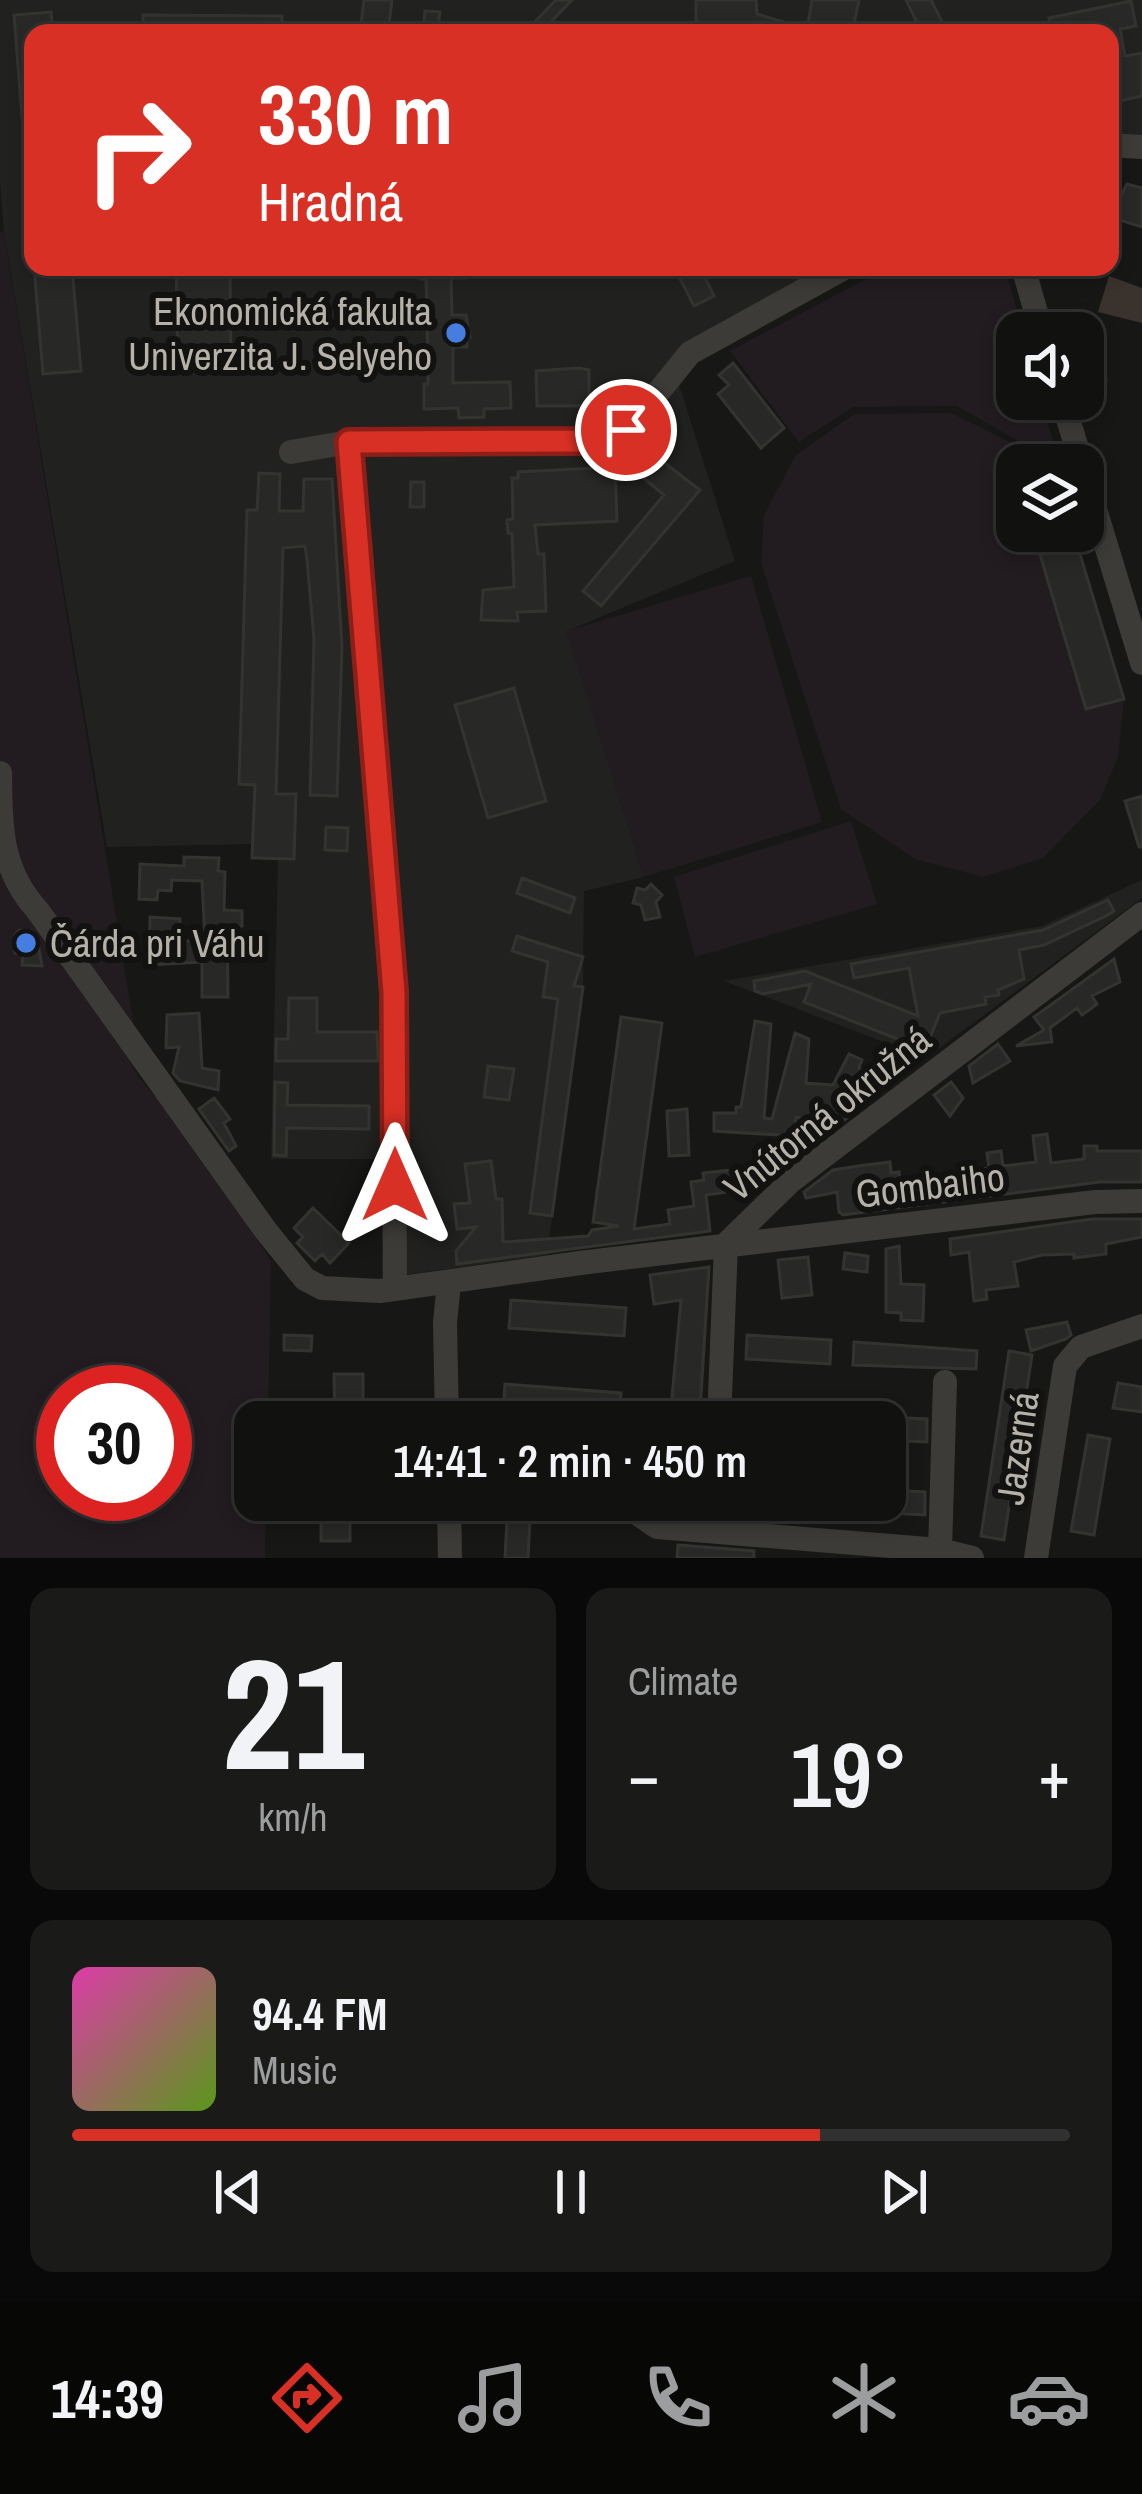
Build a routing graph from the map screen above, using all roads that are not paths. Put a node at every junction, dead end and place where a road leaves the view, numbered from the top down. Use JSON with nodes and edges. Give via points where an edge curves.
{"nodes":[{"id":1,"x":830,"y":276,"type":"edge"},
{"id":2,"x":1026,"y":276,"type":"edge"},
{"id":3,"x":1036,"y":312,"type":"edge"},
{"id":4,"x":349,"y":442,"type":"junction"},
{"id":5,"x":291,"y":452,"type":"dead end"},
{"id":6,"x":1104,"y":539,"type":"edge"},
{"id":7,"x":1142,"y":663,"type":"edge"},
{"id":8,"x":0,"y":773,"type":"edge"},
{"id":9,"x":1142,"y":914,"type":"edge"},
{"id":10,"x":1142,"y":1201,"type":"edge"},
{"id":11,"x":727,"y":1244,"type":"junction"},
{"id":12,"x":449,"y":1282,"type":"junction"},
{"id":13,"x":401,"y":1288,"type":"junction"},
{"id":14,"x":445,"y":1323,"type":"junction"},
{"id":15,"x":1142,"y":1326,"type":"edge"},
{"id":16,"x":945,"y":1382,"type":"dead end"},
{"id":17,"x":447,"y":1401,"type":"edge"},
{"id":18,"x":720,"y":1401,"type":"edge"},
{"id":19,"x":449,"y":1521,"type":"edge"},
{"id":20,"x":648,"y":1521,"type":"edge"},
{"id":21,"x":715,"y":1521,"type":"edge"},
{"id":22,"x":715,"y":1529,"type":"junction"},
{"id":23,"x":940,"y":1550,"type":"junction"},
{"id":24,"x":450,"y":1558,"type":"edge"},
{"id":25,"x":972,"y":1558,"type":"edge"},
{"id":26,"x":1036,"y":1558,"type":"edge"}],
"edges":[{"from":1,"to":4,"type":"street","via":[[690,353],[635,421],[608,439]]},
{"from":2,"to":3,"type":"street"},
{"from":4,"to":5,"type":"street"},
{"from":4,"to":13,"type":"street","via":[[394,992]]},
{"from":6,"to":7,"type":"street"},
{"from":8,"to":13,"type":"street","name":"Vnútorná okružná","via":[[1,832],[15,885],[266,1232],[322,1288]]},
{"from":9,"to":11,"type":"street","name":"Vnútorná okružná","via":[[791,1180]]},
{"from":10,"to":11,"type":"street","name":"Gombaiho"},
{"from":11,"to":12,"type":"street","name":"Vnútorná okružná"},
{"from":11,"to":18,"type":"street"},
{"from":12,"to":13,"type":"street","name":"Vnútorná okružná"},
{"from":12,"to":14,"type":"street"},
{"from":13,"to":14,"type":"street"},
{"from":14,"to":17,"type":"street"},
{"from":15,"to":26,"type":"street","name":"Jazerná","via":[[1081,1347],[1065,1366]]},
{"from":16,"to":23,"type":"street"},
{"from":19,"to":24,"type":"street"},
{"from":20,"to":22,"type":"street"},
{"from":21,"to":22,"type":"street"},
{"from":22,"to":23,"type":"street"},
{"from":23,"to":25,"type":"street"}]}
